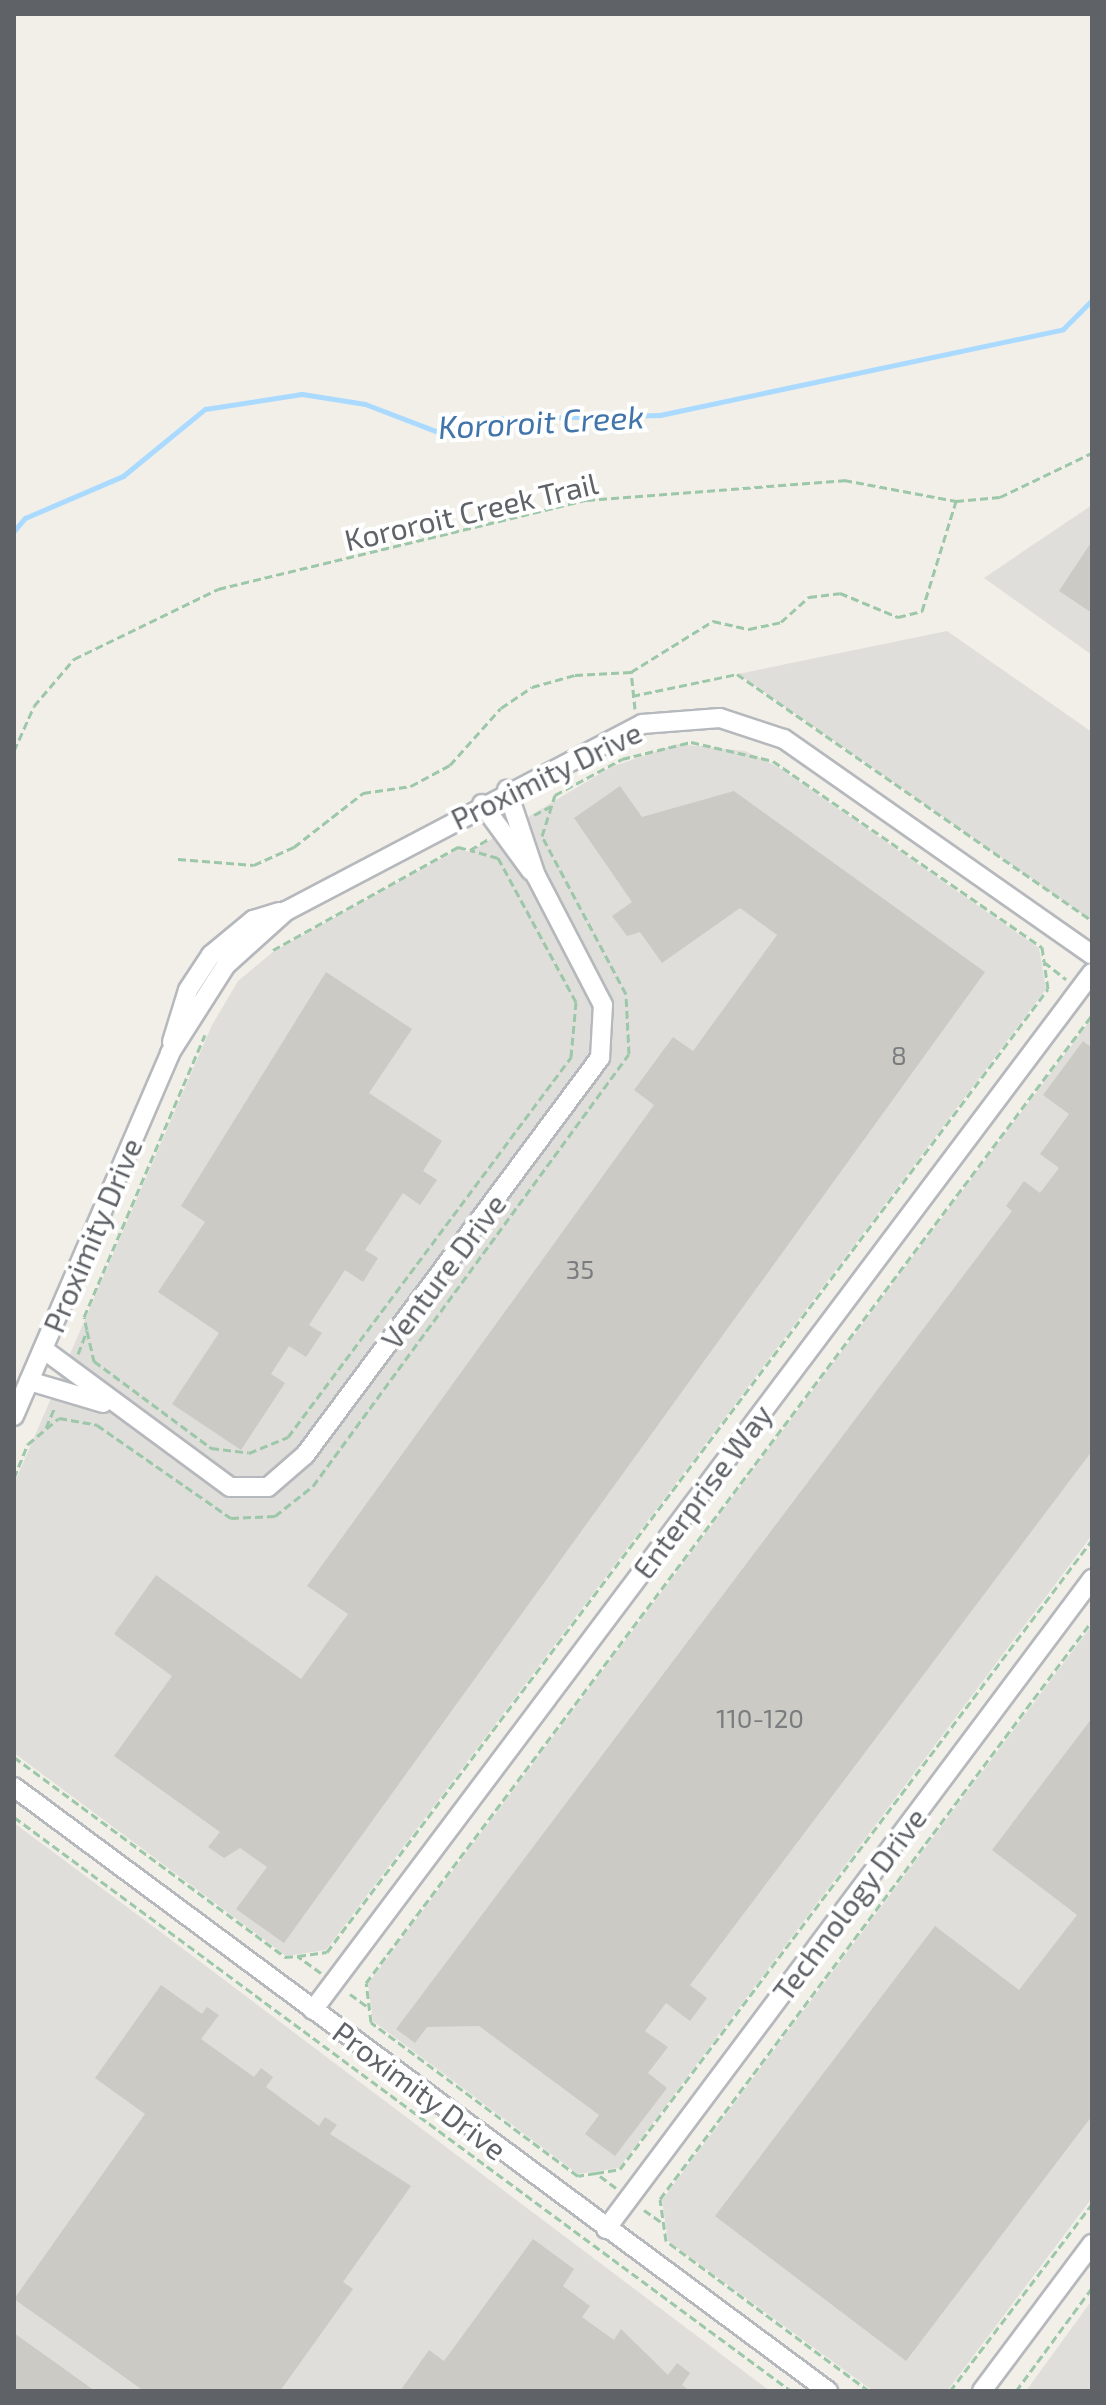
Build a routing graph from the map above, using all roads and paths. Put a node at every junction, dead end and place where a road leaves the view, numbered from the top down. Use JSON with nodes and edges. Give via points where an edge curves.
{"nodes":[{"id":1,"x":1092,"y":453,"type":"edge"},
{"id":2,"x":956,"y":501,"type":"junction"},
{"id":3,"x":631,"y":672,"type":"junction"},
{"id":4,"x":642,"y":724,"type":"junction"},
{"id":5,"x":14,"y":751,"type":"edge"},
{"id":6,"x":507,"y":790,"type":"junction"},
{"id":7,"x":482,"y":804,"type":"junction"},
{"id":8,"x":552,"y":806,"type":"junction"},
{"id":9,"x":519,"y":823,"type":"junction"},
{"id":10,"x":499,"y":833,"type":"junction"},
{"id":11,"x":470,"y":850,"type":"junction"},
{"id":12,"x":178,"y":859,"type":"dead end"},
{"id":13,"x":536,"y":876,"type":"junction"},
{"id":14,"x":263,"y":955,"type":"dead end"},
{"id":15,"x":1092,"y":955,"type":"edge"},
{"id":16,"x":1044,"y":962,"type":"junction"},
{"id":17,"x":1092,"y":973,"type":"edge"},
{"id":18,"x":1080,"y":989,"type":"junction"},
{"id":19,"x":1092,"y":1015,"type":"edge"},
{"id":20,"x":208,"y":1028,"type":"dead end"},
{"id":21,"x":87,"y":1331,"type":"junction"},
{"id":22,"x":43,"y":1349,"type":"junction"},
{"id":23,"x":71,"y":1368,"type":"junction"},
{"id":24,"x":29,"y":1381,"type":"junction"},
{"id":25,"x":63,"y":1389,"type":"junction"},
{"id":26,"x":110,"y":1405,"type":"junction"},
{"id":27,"x":14,"y":1416,"type":"edge"},
{"id":28,"x":46,"y":1428,"type":"junction"},
{"id":29,"x":14,"y":1478,"type":"edge"},
{"id":30,"x":1092,"y":1540,"type":"edge"},
{"id":31,"x":1092,"y":1579,"type":"edge"},
{"id":32,"x":1092,"y":1621,"type":"edge"},
{"id":33,"x":14,"y":1757,"type":"edge"},
{"id":34,"x":14,"y":1787,"type":"edge"},
{"id":35,"x":14,"y":1817,"type":"edge"},
{"id":36,"x":298,"y":1956,"type":"junction"},
{"id":37,"x":334,"y":1982,"type":"junction"},
{"id":38,"x":369,"y":2008,"type":"junction"},
{"id":39,"x":313,"y":2010,"type":"junction"},
{"id":40,"x":596,"y":2173,"type":"junction"},
{"id":41,"x":629,"y":2198,"type":"junction"},
{"id":42,"x":1092,"y":2204,"type":"edge"},
{"id":43,"x":664,"y":2224,"type":"junction"},
{"id":44,"x":606,"y":2229,"type":"junction"},
{"id":45,"x":1092,"y":2244,"type":"edge"},
{"id":46,"x":1092,"y":2288,"type":"edge"},
{"id":47,"x":791,"y":2391,"type":"edge"},
{"id":48,"x":828,"y":2391,"type":"edge"},
{"id":49,"x":869,"y":2391,"type":"edge"},
{"id":50,"x":950,"y":2391,"type":"edge"},
{"id":51,"x":982,"y":2391,"type":"edge"},
{"id":52,"x":1016,"y":2391,"type":"edge"}],
"edges":[{"from":1,"to":2,"type":"path","name":"Kororoit Creek Trail","via":[[1000,497]]},
{"from":2,"to":3,"type":"path","via":[[922,611],[898,617],[840,593],[809,597],[781,622],[749,629],[713,621]]},
{"from":2,"to":5,"type":"path","name":"Kororoit Creek Trail","via":[[844,480],[587,500],[218,589],[74,659],[34,706]]},
{"from":3,"to":4,"type":"path"},
{"from":3,"to":12,"type":"path","via":[[575,675],[532,687],[501,708],[450,765],[411,786],[363,793],[294,847],[254,865]]},
{"from":4,"to":6,"type":"street","name":"Proximity Drive"},
{"from":4,"to":15,"type":"street","name":"Proximity Drive","via":[[720,718],[784,739]]},
{"from":6,"to":7,"type":"street","name":"Proximity Drive"},
{"from":6,"to":9,"type":"street","name":"Venture Drive"},
{"from":7,"to":10,"type":"street","name":"Venture Drive"},
{"from":7,"to":22,"type":"street","name":"Proximity Drive","via":[[286,911],[226,965],[170,1053]]},
{"from":8,"to":9,"type":"path"},
{"from":8,"to":16,"type":"path","via":[[555,795],[648,748],[691,742],[747,750],[1042,947]]},
{"from":8,"to":28,"type":"path","via":[[542,836],[626,994],[629,1054],[313,1486],[275,1516],[231,1518],[97,1425],[59,1418]]},
{"from":9,"to":13,"type":"street","name":"Venture Drive"},
{"from":10,"to":11,"type":"path"},
{"from":10,"to":13,"type":"street","name":"Venture Drive"},
{"from":11,"to":14,"type":"path","via":[[458,847]]},
{"from":11,"to":21,"type":"path","via":[[498,858],[576,1002],[571,1057],[288,1437],[249,1453],[211,1448],[94,1361]]},
{"from":13,"to":26,"type":"street","name":"Venture Drive","via":[[603,1005],[600,1058],[305,1455],[268,1487],[230,1487]]},
{"from":16,"to":18,"type":"path"},
{"from":16,"to":36,"type":"path","via":[[1048,989],[327,1952]]},
{"from":17,"to":18,"type":"street","name":"Enterprise Way"},
{"from":18,"to":37,"type":"street","name":"Enterprise Way"},
{"from":19,"to":38,"type":"path","via":[[366,1983]]},
{"from":20,"to":21,"type":"path","via":[[84,1317]]},
{"from":21,"to":23,"type":"path"},
{"from":22,"to":23,"type":"street","name":"Venture Drive"},
{"from":22,"to":24,"type":"street","name":"Proximity Drive"},
{"from":23,"to":26,"type":"street","name":"Venture Drive"},
{"from":24,"to":25,"type":"street","name":"Venture Drive"},
{"from":24,"to":27,"type":"street","name":"Proximity Drive"},
{"from":25,"to":26,"type":"street","name":"Venture Drive"},
{"from":25,"to":28,"type":"path"},
{"from":28,"to":29,"type":"path","via":[[28,1444]]},
{"from":30,"to":40,"type":"path","via":[[620,2169]]},
{"from":31,"to":41,"type":"street","name":"Technology Drive"},
{"from":32,"to":43,"type":"path","via":[[660,2199]]},
{"from":33,"to":36,"type":"path","via":[[285,1957]]},
{"from":34,"to":39,"type":"street","name":"Proximity Drive"},
{"from":35,"to":47,"type":"path"},
{"from":36,"to":37,"type":"path"},
{"from":37,"to":38,"type":"path"},
{"from":37,"to":39,"type":"street","name":"Enterprise Way"},
{"from":38,"to":40,"type":"path","via":[[371,2022],[578,2176]]},
{"from":39,"to":44,"type":"street","name":"Proximity Drive"},
{"from":40,"to":41,"type":"path"},
{"from":41,"to":43,"type":"path"},
{"from":41,"to":44,"type":"street","name":"Technology Drive"},
{"from":42,"to":50,"type":"path"},
{"from":43,"to":49,"type":"path","via":[[666,2241]]},
{"from":44,"to":48,"type":"street","name":"Proximity Drive"},
{"from":45,"to":51,"type":"street"},
{"from":46,"to":52,"type":"path"}]}
